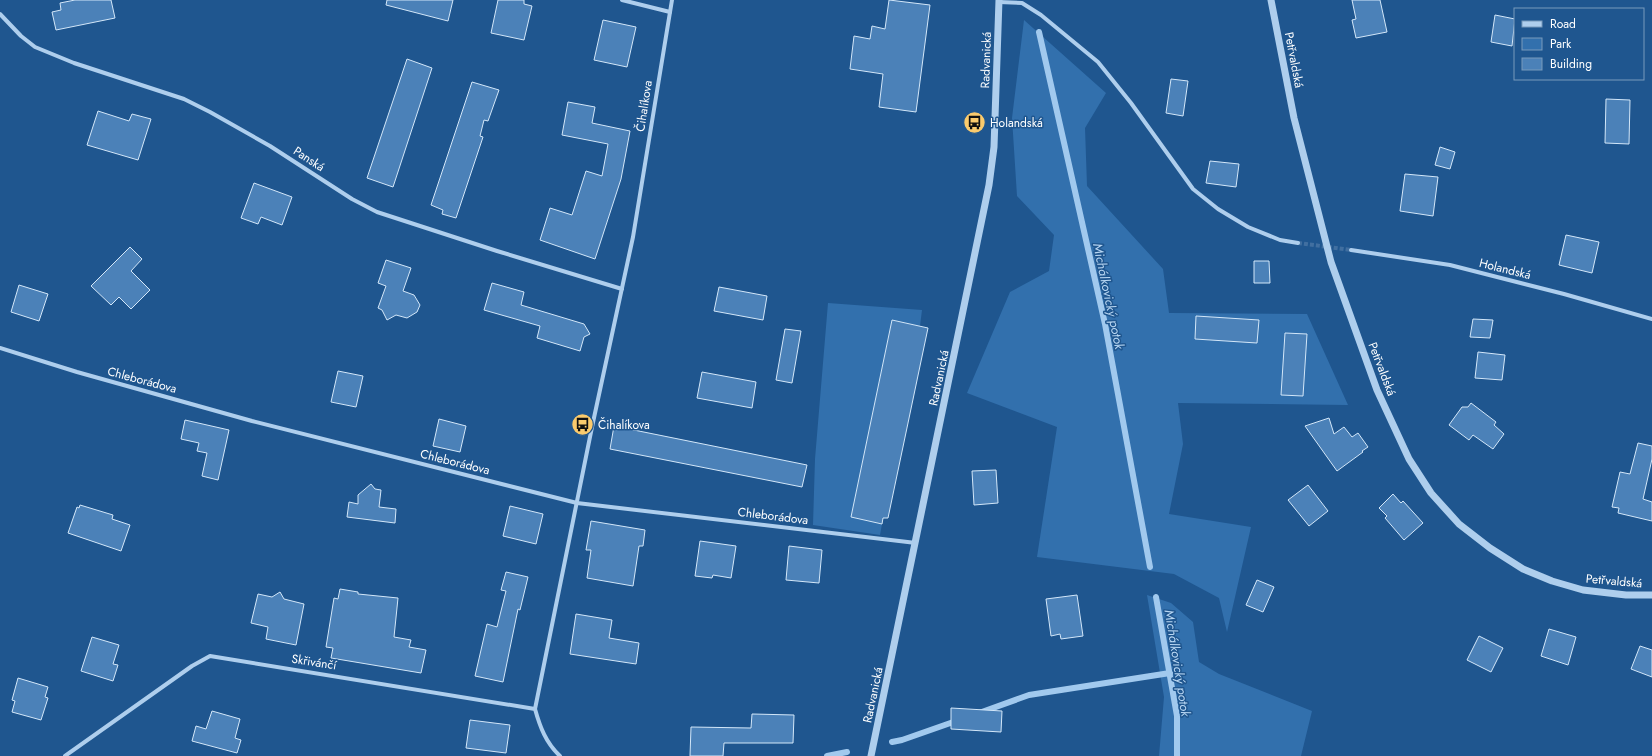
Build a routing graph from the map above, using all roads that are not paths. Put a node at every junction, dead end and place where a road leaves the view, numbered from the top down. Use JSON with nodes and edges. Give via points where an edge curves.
{"nodes":[{"id":1,"x":622,"y":0,"type":"edge"},
{"id":2,"x":672,"y":0,"type":"edge"},
{"id":3,"x":1272,"y":0,"type":"edge"},
{"id":4,"x":999,"y":1,"type":"edge"},
{"id":5,"x":670,"y":12,"type":"junction"},
{"id":6,"x":0,"y":14,"type":"edge"},
{"id":7,"x":1298,"y":243,"type":"tunnel mouth"},
{"id":8,"x":1351,"y":250,"type":"tunnel mouth"},
{"id":9,"x":622,"y":289,"type":"junction"},
{"id":10,"x":1652,"y":319,"type":"edge"},
{"id":11,"x":0,"y":348,"type":"edge"},
{"id":12,"x":577,"y":503,"type":"junction"},
{"id":13,"x":916,"y":543,"type":"junction"},
{"id":14,"x":1652,"y":595,"type":"edge"},
{"id":15,"x":535,"y":708,"type":"junction"},
{"id":16,"x":65,"y":756,"type":"edge"},
{"id":17,"x":560,"y":756,"type":"edge"},
{"id":18,"x":871,"y":756,"type":"edge"}],
"edges":[{"from":1,"to":5,"type":"street"},
{"from":2,"to":5,"type":"street","name":"Čihalíkova"},
{"from":3,"to":14,"type":"street","name":"Petřvaldská","via":[[1294,118],[1331,262],[1377,390],[1409,458],[1431,493],[1459,524],[1523,569],[1552,582],[1583,590]]},
{"from":4,"to":7,"type":"street","via":[[1022,3],[1041,15],[1098,62],[1193,189],[1218,209],[1248,227],[1280,240]]},
{"from":4,"to":13,"type":"street","name":"Radvanická","via":[[994,147],[989,185]]},
{"from":5,"to":9,"type":"street","name":"Čihalíkova"},
{"from":6,"to":9,"type":"street","name":"Panská","via":[[21,36],[36,47],[74,63],[184,99],[270,146],[352,199],[377,212]]},
{"from":8,"to":10,"type":"street","name":"Holandská","via":[[1450,265]]},
{"from":9,"to":12,"type":"street","name":"Čihalíkova"},
{"from":11,"to":12,"type":"street","name":"Chleborádova","via":[[252,421]]},
{"from":12,"to":13,"type":"street","name":"Chleborádova"},
{"from":12,"to":15,"type":"street","name":"Čihalíkova"},
{"from":13,"to":18,"type":"street","name":"Radvanická"},
{"from":15,"to":16,"type":"street","name":"Skřivánčí","via":[[210,656]]},
{"from":15,"to":17,"type":"street","via":[[544,735]]}]}
